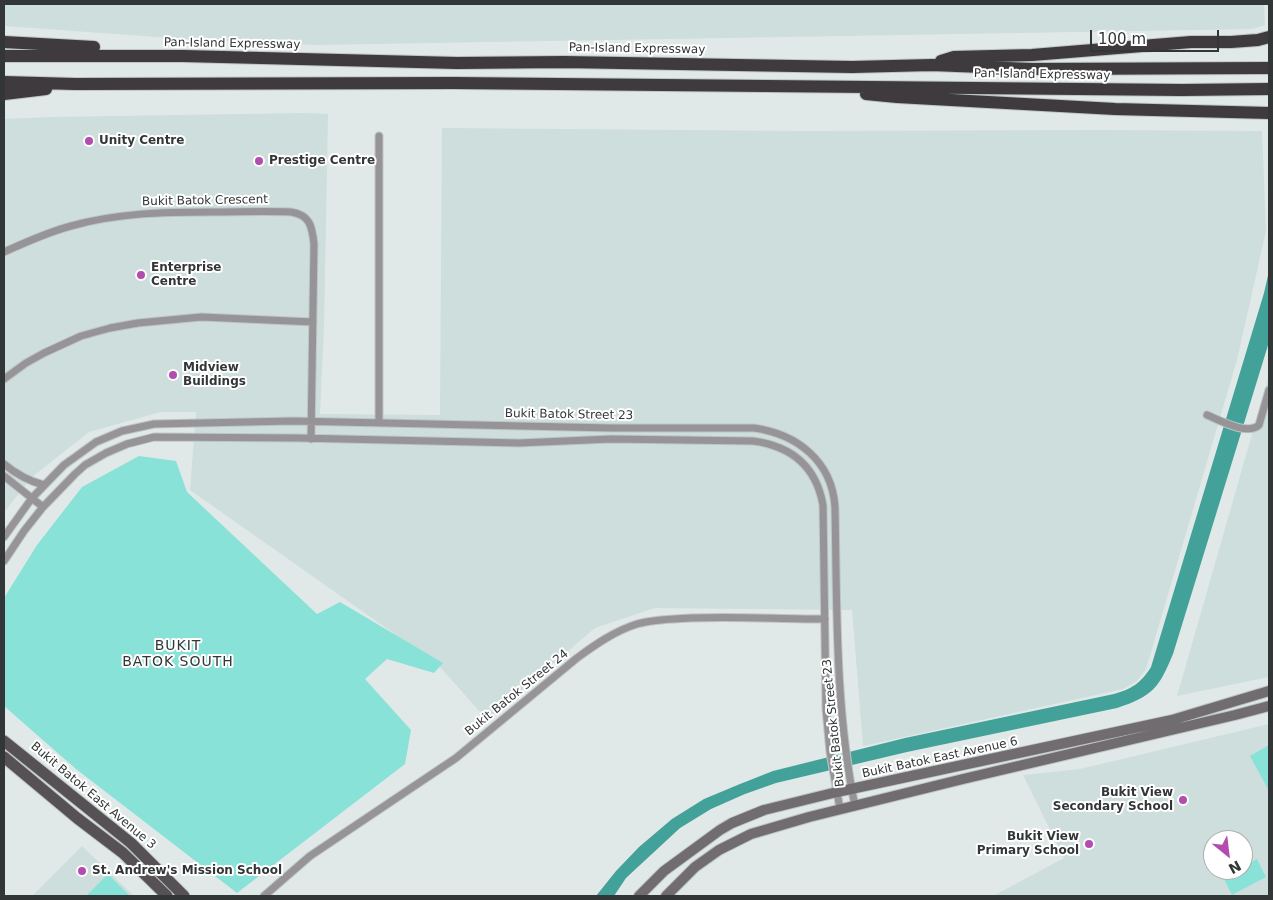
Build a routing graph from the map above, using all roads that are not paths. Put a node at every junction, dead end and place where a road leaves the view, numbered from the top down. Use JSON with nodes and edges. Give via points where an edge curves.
{"nodes":[{"id":1,"x":1269,"y":38,"type":"edge"},
{"id":2,"x":4,"y":42,"type":"edge"},
{"id":3,"x":4,"y":56,"type":"edge"},
{"id":4,"x":183,"y":56,"type":"junction"},
{"id":5,"x":932,"y":65,"type":"junction"},
{"id":6,"x":1266,"y":68,"type":"edge"},
{"id":7,"x":4,"y":82,"type":"edge"},
{"id":8,"x":75,"y":84,"type":"junction"},
{"id":9,"x":784,"y":86,"type":"junction"},
{"id":10,"x":1268,"y":89,"type":"edge"},
{"id":11,"x":4,"y":94,"type":"edge"},
{"id":12,"x":1269,"y":114,"type":"edge"},
{"id":13,"x":379,"y":136,"type":"dead end"},
{"id":14,"x":4,"y":252,"type":"edge"},
{"id":15,"x":313,"y":322,"type":"junction"},
{"id":16,"x":4,"y":379,"type":"edge"},
{"id":17,"x":1269,"y":390,"type":"edge"},
{"id":18,"x":1207,"y":415,"type":"dead end"},
{"id":19,"x":311,"y":422,"type":"junction"},
{"id":20,"x":379,"y":423,"type":"junction"},
{"id":21,"x":311,"y":438,"type":"junction"},
{"id":22,"x":4,"y":464,"type":"edge"},
{"id":23,"x":4,"y":476,"type":"edge"},
{"id":24,"x":44,"y":485,"type":"junction"},
{"id":25,"x":32,"y":498,"type":"junction"},
{"id":26,"x":43,"y":507,"type":"junction"},
{"id":27,"x":4,"y":537,"type":"edge"},
{"id":28,"x":4,"y":561,"type":"edge"},
{"id":29,"x":825,"y":619,"type":"junction"},
{"id":30,"x":1269,"y":691,"type":"edge"},
{"id":31,"x":1269,"y":706,"type":"edge"},
{"id":32,"x":4,"y":741,"type":"edge"},
{"id":33,"x":4,"y":757,"type":"edge"},
{"id":34,"x":852,"y":789,"type":"junction"},
{"id":35,"x":837,"y":792,"type":"junction"},
{"id":36,"x":855,"y":806,"type":"junction"},
{"id":37,"x":840,"y":809,"type":"junction"},
{"id":38,"x":167,"y":896,"type":"edge"},
{"id":39,"x":184,"y":896,"type":"edge"},
{"id":40,"x":264,"y":896,"type":"edge"},
{"id":41,"x":639,"y":896,"type":"edge"},
{"id":42,"x":666,"y":896,"type":"edge"}],
"edges":[{"from":1,"to":5,"type":"highway","via":[[1032,55],[954,57]]},
{"from":2,"to":4,"type":"highway"},
{"from":3,"to":4,"type":"highway","name":"Pan-Island Expressway"},
{"from":4,"to":5,"type":"highway","name":"Pan-Island Expressway","via":[[456,63]]},
{"from":5,"to":6,"type":"highway","name":"Pan-Island Expressway","via":[[1032,69]]},
{"from":7,"to":8,"type":"highway","name":"Pan-Island Expressway"},
{"from":8,"to":9,"type":"highway","name":"Pan-Island Expressway"},
{"from":8,"to":11,"type":"highway"},
{"from":9,"to":10,"type":"highway","name":"Pan-Island Expressway"},
{"from":9,"to":12,"type":"highway","via":[[897,97]]},
{"from":13,"to":20,"type":"street"},
{"from":14,"to":15,"type":"street","name":"Bukit Batok Crescent","via":[[71,226],[109,217],[178,212],[297,213],[309,222],[313,238]]},
{"from":15,"to":16,"type":"street","via":[[200,317],[110,328],[56,347]]},
{"from":15,"to":19,"type":"street","name":"Bukit Batok Crescent"},
{"from":17,"to":18,"type":"street","via":[[1259,425],[1254,429],[1244,429]]},
{"from":19,"to":20,"type":"street","name":"Bukit Batok Street 23"},
{"from":19,"to":21,"type":"street","name":"Bukit Batok Crescent"},
{"from":19,"to":24,"type":"street","name":"Bukit Batok Street 23","via":[[154,424],[133,428],[96,442]]},
{"from":20,"to":34,"type":"street","name":"Bukit Batok Street 23","via":[[754,428],[780,434],[801,445],[824,470],[835,499],[842,708]]},
{"from":21,"to":26,"type":"street","name":"Bukit Batok Street 23","via":[[144,439],[116,448],[85,465]]},
{"from":21,"to":29,"type":"street","name":"Bukit Batok Street 23","via":[[519,443],[611,439],[773,444],[790,452],[803,464],[820,493],[823,505]]},
{"from":22,"to":24,"type":"street","via":[[22,477]]},
{"from":23,"to":25,"type":"street"},
{"from":24,"to":25,"type":"street","name":"Bukit Batok Street 23"},
{"from":25,"to":26,"type":"street"},
{"from":25,"to":27,"type":"street","name":"Bukit Batok Street 23"},
{"from":26,"to":28,"type":"street","name":"Bukit Batok Street 23"},
{"from":29,"to":35,"type":"street","name":"Bukit Batok Street 23","via":[[826,709]]},
{"from":29,"to":40,"type":"street","name":"Bukit Batok Street 24","via":[[660,619],[617,632],[577,658],[456,758],[310,856]]},
{"from":30,"to":34,"type":"main road","name":"Bukit Batok East Avenue 6","via":[[1172,720]]},
{"from":31,"to":36,"type":"main road","name":"Bukit Batok East Avenue 6"},
{"from":32,"to":39,"type":"main road","name":"Bukit Batok East Avenue 3","via":[[131,843]]},
{"from":33,"to":38,"type":"main road","name":"Bukit Batok East Avenue 3","via":[[123,853]]},
{"from":34,"to":35,"type":"main road","name":"Bukit Batok East Avenue 6"},
{"from":34,"to":36,"type":"street","name":"Bukit Batok Street 23"},
{"from":35,"to":37,"type":"street","name":"Bukit Batok Street 23"},
{"from":35,"to":41,"type":"main road","name":"Bukit Batok East Avenue 6","via":[[764,810],[732,823],[664,871]]},
{"from":36,"to":37,"type":"main road","name":"Bukit Batok East Avenue 6"},
{"from":37,"to":42,"type":"main road","name":"Bukit Batok East Avenue 6","via":[[751,834],[695,867]]}]}
